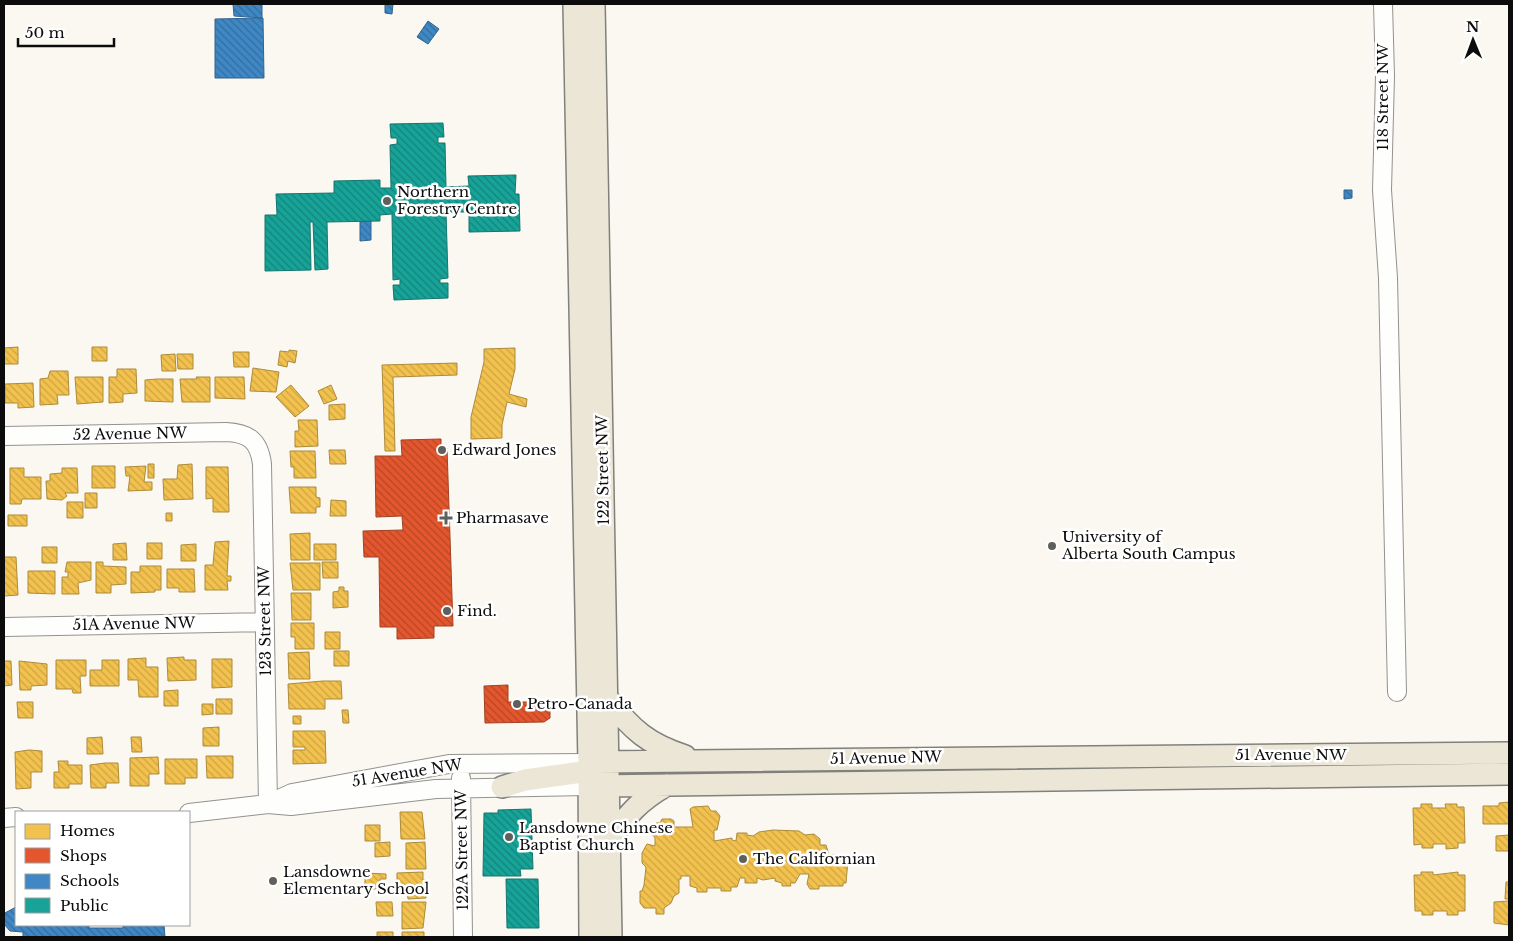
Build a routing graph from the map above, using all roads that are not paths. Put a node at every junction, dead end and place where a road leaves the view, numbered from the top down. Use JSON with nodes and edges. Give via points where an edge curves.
{"nodes":[{"id":1,"x":574,"y":4,"type":"edge"},
{"id":2,"x":594,"y":4,"type":"edge"},
{"id":3,"x":1383,"y":4,"type":"edge"},
{"id":4,"x":4,"y":436,"type":"edge"},
{"id":5,"x":254,"y":440,"type":"joint"},
{"id":6,"x":264,"y":622,"type":"junction"},
{"id":7,"x":4,"y":627,"type":"edge"},
{"id":8,"x":1397,"y":692,"type":"dead end"},
{"id":9,"x":608,"y":699,"type":"junction"},
{"id":10,"x":1509,"y":753,"type":"edge"},
{"id":11,"x":758,"y":760,"type":"junction"},
{"id":12,"x":702,"y":761,"type":"junction"},
{"id":13,"x":461,"y":763,"type":"junction"},
{"id":14,"x":599,"y":774,"type":"junction"},
{"id":15,"x":1509,"y":774,"type":"edge"},
{"id":16,"x":667,"y":785,"type":"junction"},
{"id":17,"x":502,"y":787,"type":"joint"},
{"id":18,"x":461,"y":788,"type":"junction"},
{"id":19,"x":268,"y":804,"type":"junction"},
{"id":20,"x":190,"y":813,"type":"edge"},
{"id":21,"x":609,"y":843,"type":"junction"},
{"id":22,"x":463,"y":937,"type":"edge"},
{"id":23,"x":590,"y":937,"type":"edge"},
{"id":24,"x":611,"y":937,"type":"edge"}],
"edges":[{"from":1,"to":14,"type":"main road","name":"122 Street NW"},
{"from":2,"to":9,"type":"main road","name":"122 Street NW"},
{"from":3,"to":8,"type":"street","name":"118 Street NW","via":[[1382,190],[1388,278]]},
{"from":4,"to":5,"type":"street","name":"52 Avenue NW","via":[[226,432],[244,434]]},
{"from":5,"to":6,"type":"street","name":"123 Street NW","via":[[262,464]]},
{"from":6,"to":7,"type":"street","name":"51A Avenue NW"},
{"from":6,"to":19,"type":"street","name":"123 Street NW"},
{"from":9,"to":12,"type":"main road","via":[[633,729],[652,743]]},
{"from":9,"to":14,"type":"main road","name":"122 Street NW"},
{"from":10,"to":11,"type":"main road","name":"51 Avenue NW"},
{"from":11,"to":12,"type":"main road","name":"51 Avenue NW"},
{"from":11,"to":14,"type":"main road"},
{"from":12,"to":14,"type":"main road","name":"51 Avenue NW"},
{"from":13,"to":14,"type":"street","name":"51 Avenue NW"},
{"from":13,"to":18,"type":"street","name":"122A Street NW"},
{"from":13,"to":19,"type":"street","name":"51 Avenue NW","via":[[292,793]]},
{"from":14,"to":16,"type":"main road","name":"51 Avenue NW"},
{"from":14,"to":17,"type":"main road","via":[[525,780]]},
{"from":14,"to":21,"type":"main road","name":"122 Street NW"},
{"from":14,"to":23,"type":"main road","name":"122 Street NW"},
{"from":15,"to":16,"type":"main road","name":"51 Avenue NW"},
{"from":16,"to":21,"type":"main road","via":[[636,806]]},
{"from":17,"to":18,"type":"street","name":"51 Avenue NW"},
{"from":18,"to":19,"type":"street","name":"51 Avenue NW","via":[[416,790],[292,806]]},
{"from":18,"to":22,"type":"street","name":"122A Street NW"},
{"from":19,"to":20,"type":"street","name":"51 Avenue NW"},
{"from":21,"to":24,"type":"main road","name":"122 Street NW"}]}
